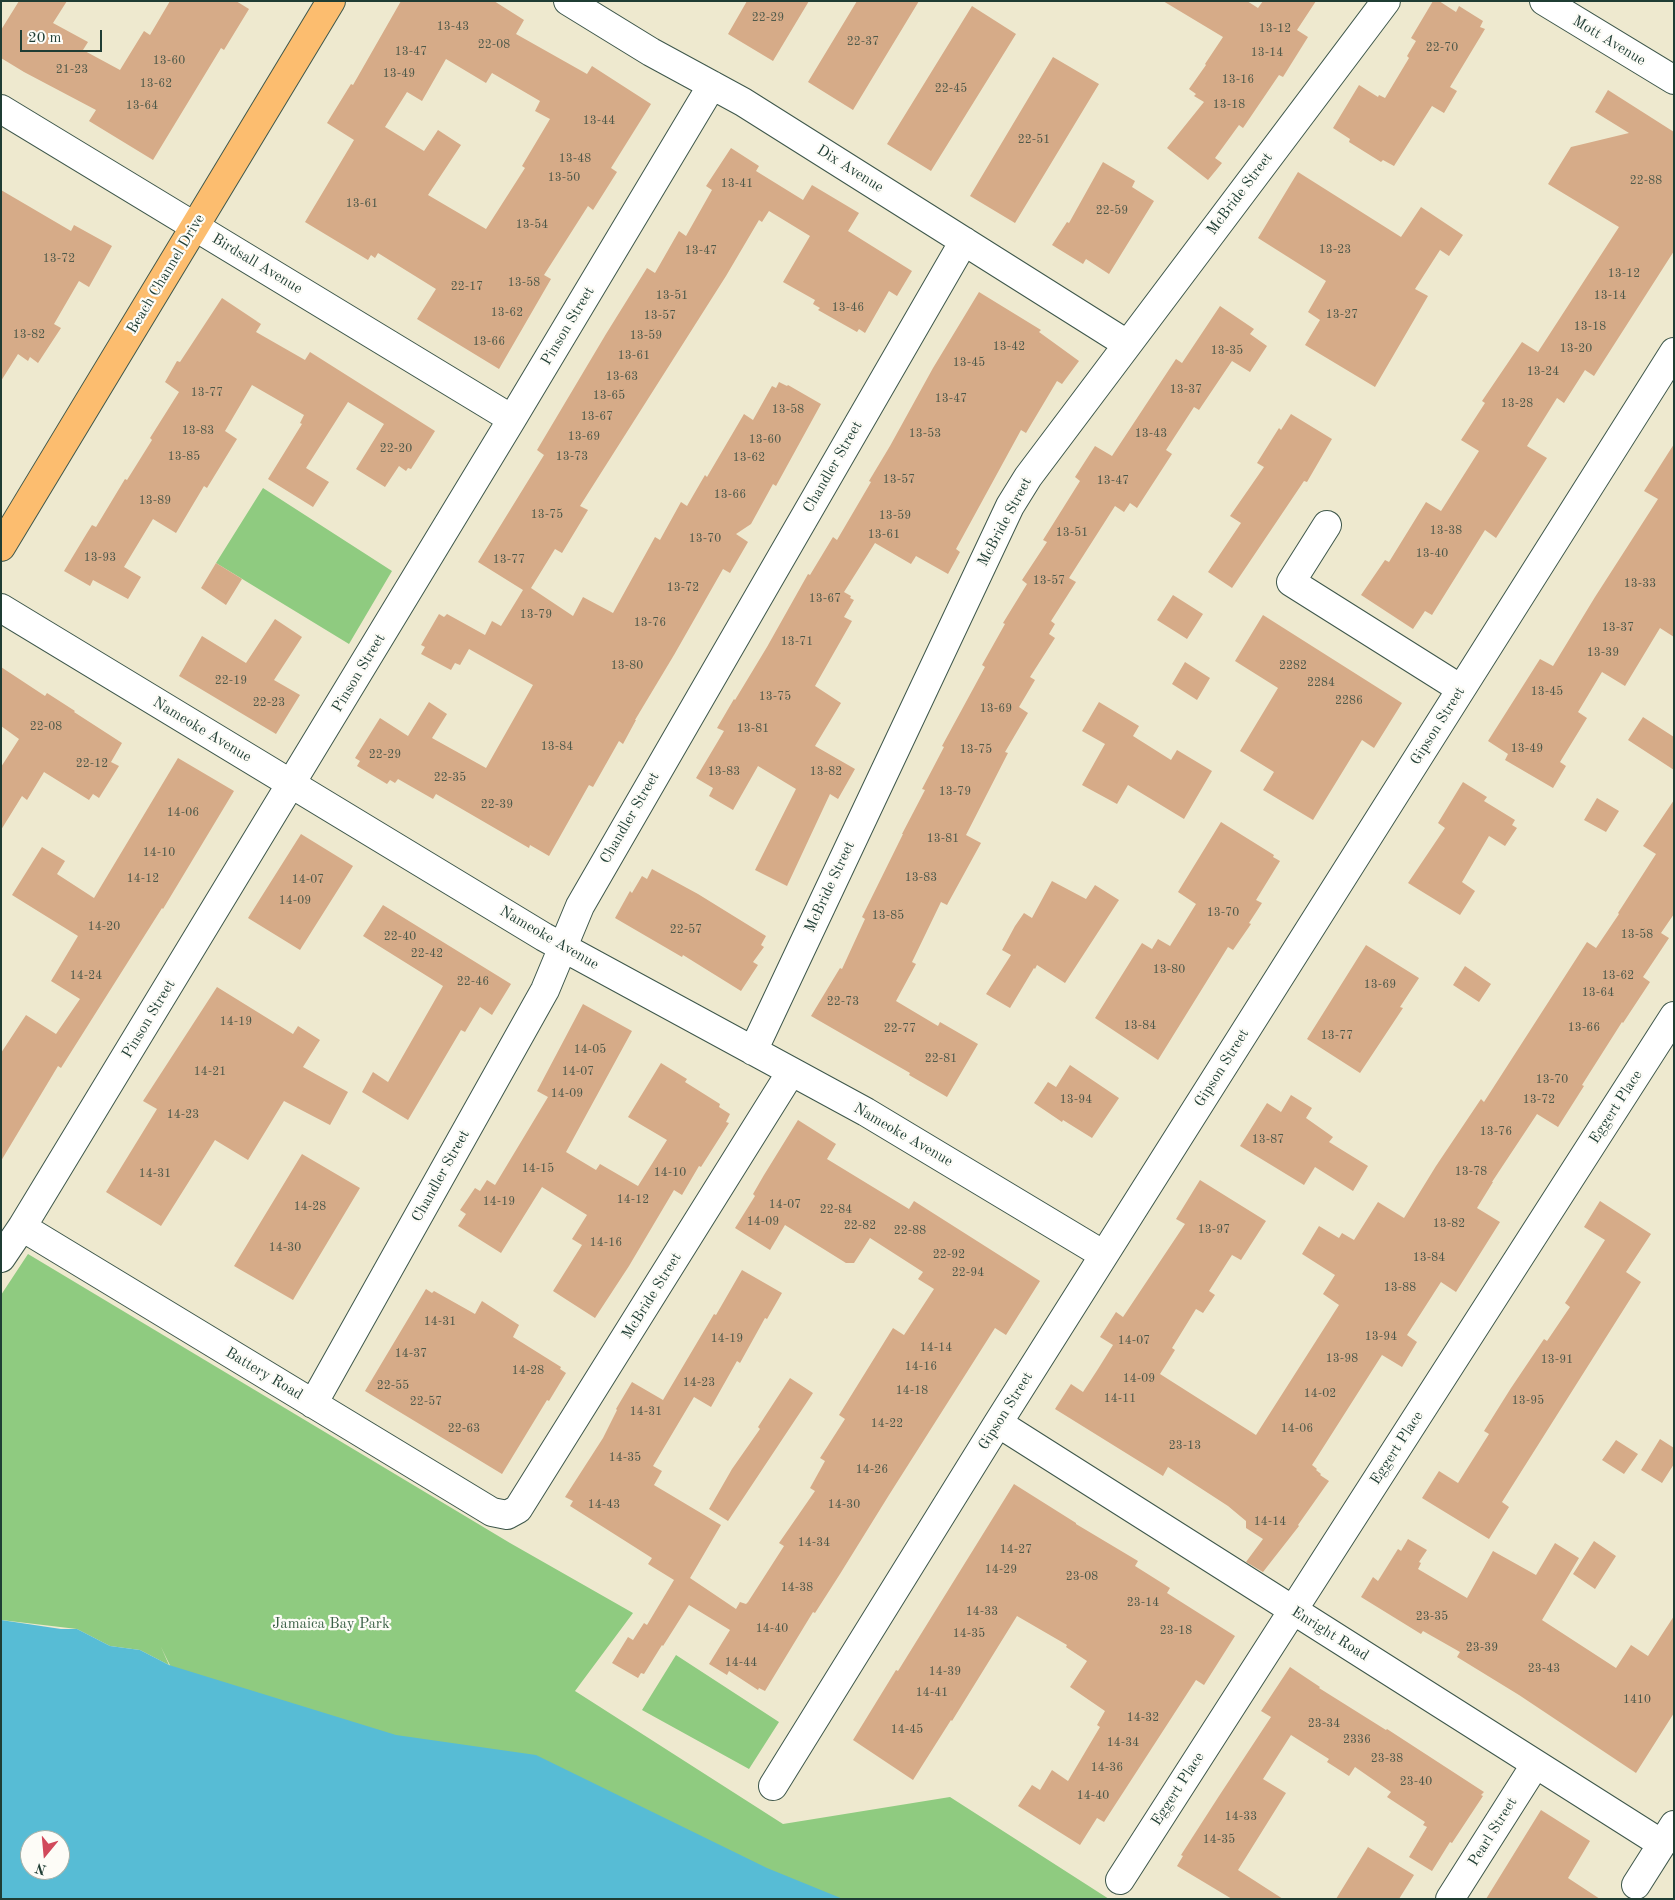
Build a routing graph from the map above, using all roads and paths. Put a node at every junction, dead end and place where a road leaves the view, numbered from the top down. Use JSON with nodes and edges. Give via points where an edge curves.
{"nodes":[{"id":1,"x":331,"y":1,"type":"edge"},
{"id":2,"x":568,"y":1,"type":"edge"},
{"id":3,"x":1386,"y":1,"type":"edge"},
{"id":4,"x":1544,"y":1,"type":"edge"},
{"id":5,"x":1674,"y":80,"type":"edge"},
{"id":6,"x":712,"y":85,"type":"junction"},
{"id":7,"x":1,"y":109,"type":"edge"},
{"id":8,"x":195,"y":227,"type":"junction"},
{"id":9,"x":964,"y":241,"type":"junction"},
{"id":10,"x":1127,"y":344,"type":"junction"},
{"id":11,"x":1674,"y":352,"type":"edge"},
{"id":12,"x":512,"y":419,"type":"junction"},
{"id":13,"x":1327,"y":525,"type":"dead end"},
{"id":14,"x":1,"y":547,"type":"edge"},
{"id":15,"x":1,"y":608,"type":"edge"},
{"id":16,"x":1461,"y":689,"type":"junction"},
{"id":17,"x":291,"y":784,"type":"junction"},
{"id":18,"x":563,"y":947,"type":"junction"},
{"id":19,"x":1674,"y":1016,"type":"edge"},
{"id":20,"x":753,"y":1051,"type":"junction"},
{"id":21,"x":791,"y":1072,"type":"junction"},
{"id":22,"x":22,"y":1227,"type":"junction"},
{"id":23,"x":1104,"y":1255,"type":"junction"},
{"id":24,"x":1,"y":1258,"type":"edge"},
{"id":25,"x":314,"y":1404,"type":"junction"},
{"id":26,"x":998,"y":1423,"type":"junction"},
{"id":27,"x":507,"y":1515,"type":"joint"},
{"id":28,"x":1293,"y":1610,"type":"junction"},
{"id":29,"x":1535,"y":1765,"type":"junction"},
{"id":30,"x":773,"y":1786,"type":"dead end"},
{"id":31,"x":1668,"y":1835,"type":"edge"},
{"id":32,"x":1120,"y":1880,"type":"dead end"},
{"id":33,"x":1636,"y":1885,"type":"dead end"},
{"id":34,"x":1450,"y":1899,"type":"edge"}],
"edges":[{"from":1,"to":8,"type":"main road","name":"Beach Channel Drive"},
{"from":2,"to":6,"type":"street","name":"Dix Avenue"},
{"from":3,"to":10,"type":"street","name":"McBride Street"},
{"from":4,"to":5,"type":"street","name":"Mott Avenue"},
{"from":6,"to":9,"type":"street","name":"Dix Avenue"},
{"from":6,"to":12,"type":"street","name":"Pinson Street"},
{"from":7,"to":8,"type":"street","name":"Birdsall Avenue"},
{"from":8,"to":12,"type":"street","name":"Birdsall Avenue"},
{"from":8,"to":14,"type":"main road","name":"Beach Channel Drive"},
{"from":9,"to":10,"type":"street","name":"Dix Avenue"},
{"from":9,"to":18,"type":"street","name":"Chandler Street","via":[[580,906]]},
{"from":10,"to":20,"type":"street","name":"McBride Street","via":[[1010,506]]},
{"from":11,"to":16,"type":"street","name":"Gipson Street"},
{"from":12,"to":17,"type":"street","name":"Pinson Street"},
{"from":13,"to":16,"type":"street","via":[[1291,582]]},
{"from":15,"to":17,"type":"street","name":"Nameoke Avenue"},
{"from":16,"to":23,"type":"street","name":"Gipson Street"},
{"from":17,"to":18,"type":"street","name":"Nameoke Avenue"},
{"from":17,"to":22,"type":"street","name":"Pinson Street"},
{"from":18,"to":20,"type":"street","name":"Nameoke Avenue"},
{"from":18,"to":25,"type":"street","name":"Chandler Street","via":[[545,990]]},
{"from":19,"to":28,"type":"street","name":"Eggert Place"},
{"from":20,"to":21,"type":"street","name":"Nameoke Avenue"},
{"from":21,"to":23,"type":"street","name":"Nameoke Avenue","via":[[866,1112]]},
{"from":21,"to":27,"type":"street","name":"McBride Street","via":[[518,1509]]},
{"from":22,"to":24,"type":"street","name":"Pinson Street"},
{"from":22,"to":25,"type":"street","name":"Battery Road"},
{"from":23,"to":26,"type":"street","name":"Gipson Street"},
{"from":25,"to":27,"type":"street","name":"Battery Road","via":[[492,1512]]},
{"from":26,"to":28,"type":"street","name":"Enright Road"},
{"from":26,"to":30,"type":"street","name":"Gipson Street"},
{"from":28,"to":29,"type":"street","name":"Enright Road"},
{"from":28,"to":32,"type":"street","name":"Eggert Place"},
{"from":29,"to":31,"type":"street","name":"Enright Road"},
{"from":29,"to":34,"type":"street","name":"Pearl Street"},
{"from":31,"to":33,"type":"street"}]}
